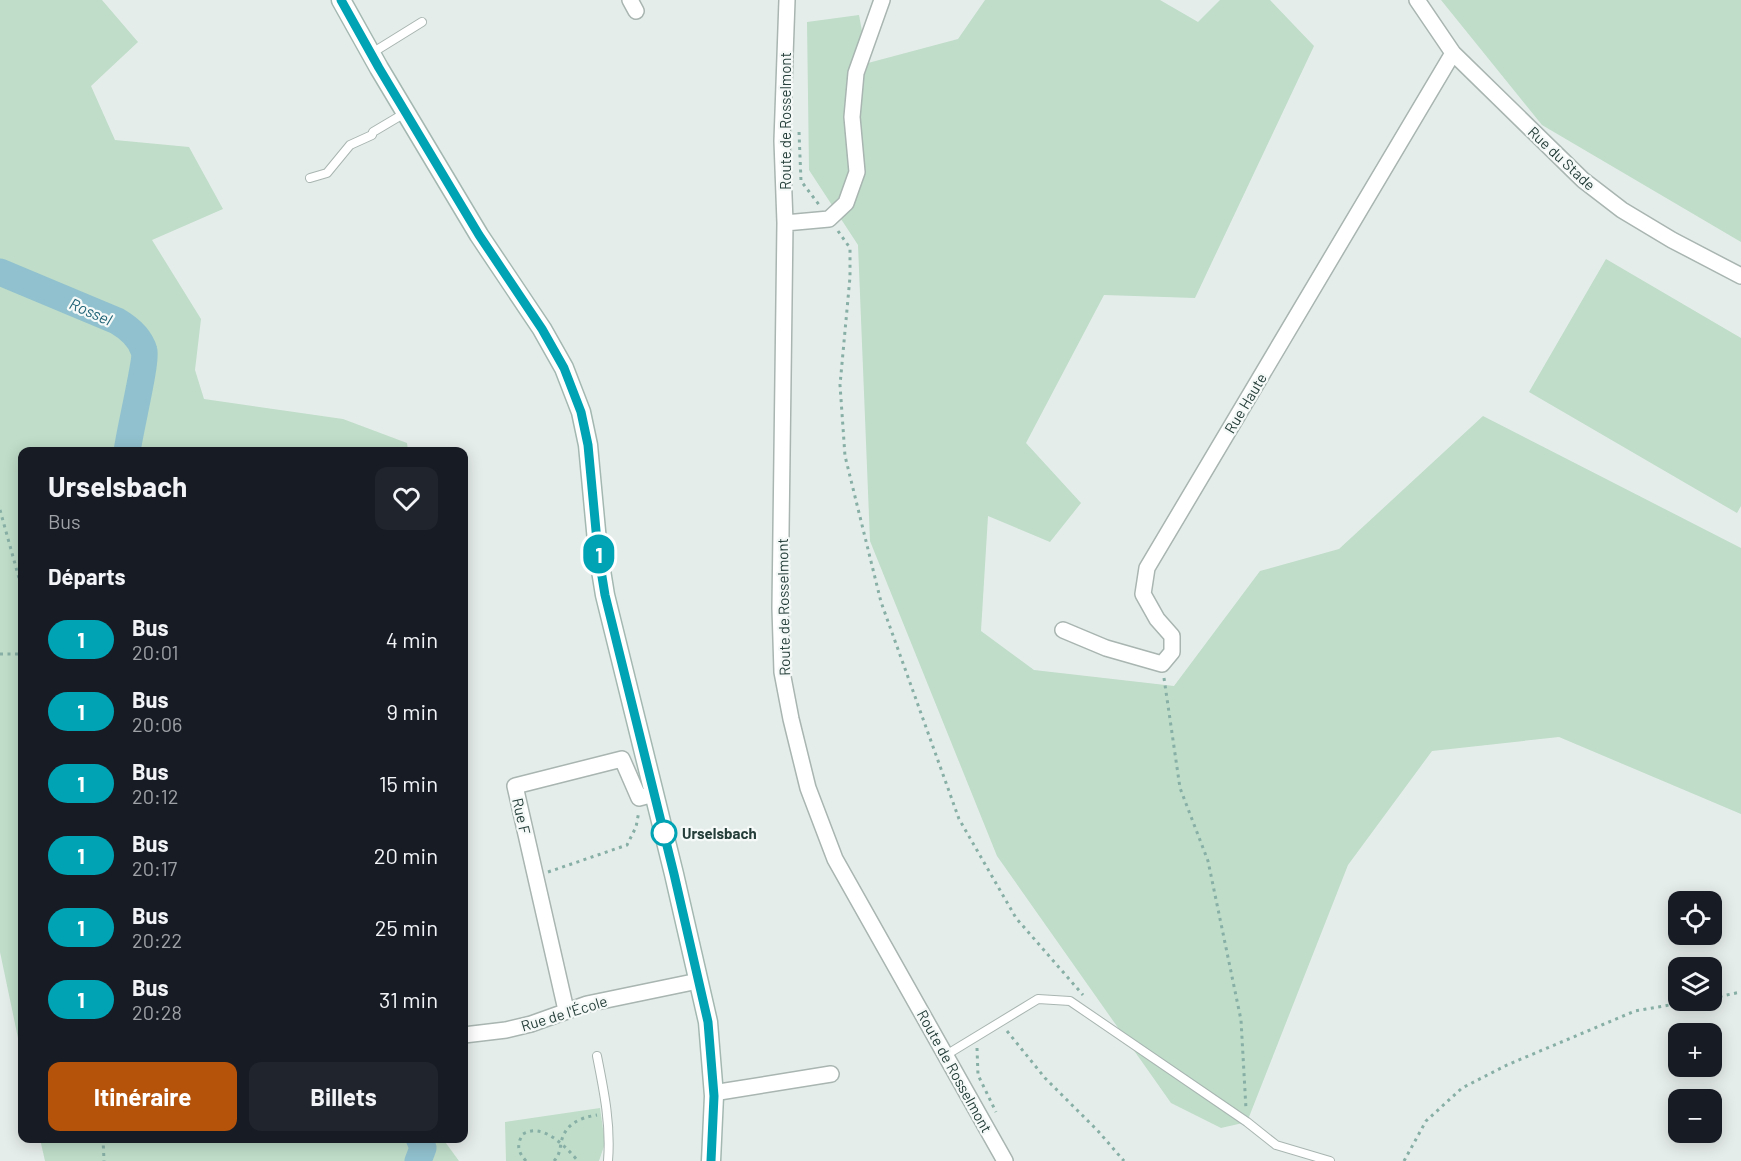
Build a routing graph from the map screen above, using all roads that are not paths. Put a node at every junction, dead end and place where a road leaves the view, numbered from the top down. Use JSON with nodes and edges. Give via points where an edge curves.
{"nodes":[{"id":1,"x":341,"y":0,"type":"edge"},
{"id":2,"x":787,"y":0,"type":"edge"},
{"id":3,"x":882,"y":0,"type":"edge"},
{"id":4,"x":1417,"y":0,"type":"edge"},
{"id":5,"x":422,"y":22,"type":"dead end"},
{"id":6,"x":370,"y":53,"type":"junction"},
{"id":7,"x":1453,"y":53,"type":"junction"},
{"id":8,"x":406,"y":112,"type":"junction"},
{"id":9,"x":310,"y":178,"type":"dead end"},
{"id":10,"x":785,"y":223,"type":"junction"},
{"id":11,"x":1741,"y":276,"type":"edge"},
{"id":12,"x":1063,"y":630,"type":"dead end"},
{"id":13,"x":646,"y":796,"type":"junction"},
{"id":14,"x":698,"y":981,"type":"junction"},
{"id":15,"x":566,"y":1010,"type":"junction"},
{"id":16,"x":468,"y":1035,"type":"edge"},
{"id":17,"x":946,"y":1055,"type":"junction"},
{"id":18,"x":597,"y":1056,"type":"dead end"},
{"id":19,"x":831,"y":1074,"type":"dead end"},
{"id":20,"x":713,"y":1093,"type":"junction"},
{"id":21,"x":608,"y":1161,"type":"edge"},
{"id":22,"x":711,"y":1161,"type":"edge"},
{"id":23,"x":1005,"y":1161,"type":"edge"},
{"id":24,"x":1330,"y":1161,"type":"edge"}],
"edges":[{"from":1,"to":6,"type":"main road"},
{"from":2,"to":10,"type":"street","name":"Route de Rosselmont","via":[[782,141]]},
{"from":3,"to":10,"type":"street","via":[[856,73],[852,117],[856,172],[846,203],[830,219]]},
{"from":4,"to":7,"type":"street","name":"Rue du Stade"},
{"from":5,"to":6,"type":"lane"},
{"from":6,"to":8,"type":"main road"},
{"from":7,"to":11,"type":"street","name":"Rue du Stade","via":[[1583,180],[1622,210]]},
{"from":7,"to":12,"type":"street","name":"Rue Haute","via":[[1147,568],[1143,594],[1172,636],[1172,652],[1162,664],[1106,648]]},
{"from":8,"to":9,"type":"lane","via":[[350,145],[327,173]]},
{"from":8,"to":13,"type":"main road","via":[[479,235],[542,329],[574,392],[588,445],[605,595]]},
{"from":10,"to":17,"type":"street","name":"Route de Rosselmont","via":[[780,608],[782,672],[791,719],[808,788],[835,859]]},
{"from":13,"to":14,"type":"main road"},
{"from":13,"to":15,"type":"street","name":"Rue F","via":[[622,759],[515,786]]},
{"from":14,"to":15,"type":"street","name":"Rue de l'École"},
{"from":14,"to":20,"type":"main road","via":[[708,1022]]},
{"from":15,"to":16,"type":"street","name":"Rue de l'École","via":[[531,1024]]},
{"from":17,"to":23,"type":"street","name":"Route de Rosselmont"},
{"from":17,"to":24,"type":"lane","via":[[1038,999],[1070,1001],[1276,1145]]},
{"from":18,"to":21,"type":"lane","via":[[610,1140]]},
{"from":19,"to":20,"type":"street"},
{"from":20,"to":22,"type":"main road"}]}
